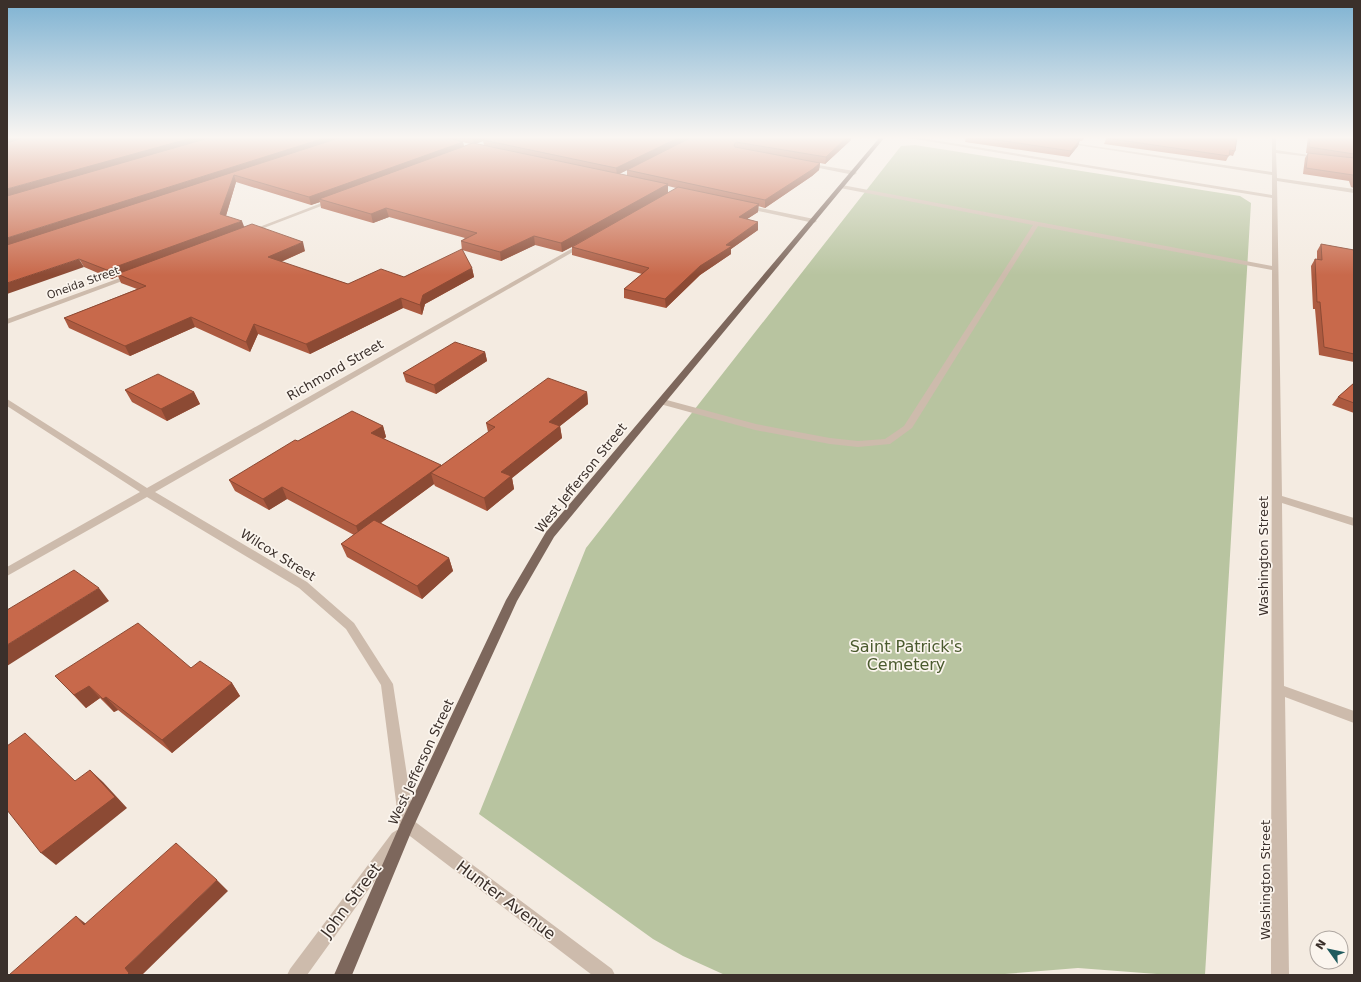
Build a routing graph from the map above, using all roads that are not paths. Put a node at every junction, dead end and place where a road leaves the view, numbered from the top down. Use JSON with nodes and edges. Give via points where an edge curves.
{"nodes":[{"id":1,"x":846,"y":183,"type":"edge"},
{"id":2,"x":1185,"y":183,"type":"edge"},
{"id":3,"x":1274,"y":183,"type":"edge"},
{"id":4,"x":1310,"y":183,"type":"edge"},
{"id":5,"x":842,"y":187,"type":"junction"},
{"id":6,"x":1354,"y":191,"type":"edge"},
{"id":7,"x":1274,"y":197,"type":"junction"},
{"id":8,"x":341,"y":198,"type":"edge"},
{"id":9,"x":742,"y":206,"type":"edge"},
{"id":10,"x":814,"y":221,"type":"junction"},
{"id":11,"x":1036,"y":224,"type":"junction"},
{"id":12,"x":244,"y":234,"type":"edge"},
{"id":13,"x":587,"y":242,"type":"edge"},
{"id":14,"x":1275,"y":269,"type":"junction"},
{"id":15,"x":141,"y":272,"type":"edge"},
{"id":16,"x":7,"y":322,"type":"edge"},
{"id":17,"x":7,"y":402,"type":"edge"},
{"id":18,"x":663,"y":402,"type":"junction"},
{"id":19,"x":147,"y":492,"type":"junction"},
{"id":20,"x":1276,"y":498,"type":"junction"},
{"id":21,"x":1354,"y":522,"type":"edge"},
{"id":22,"x":7,"y":572,"type":"edge"},
{"id":23,"x":1278,"y":689,"type":"junction"},
{"id":24,"x":1354,"y":717,"type":"edge"},
{"id":25,"x":407,"y":825,"type":"junction"},
{"id":26,"x":296,"y":975,"type":"edge"},
{"id":27,"x":343,"y":975,"type":"edge"},
{"id":28,"x":606,"y":975,"type":"edge"},
{"id":29,"x":1280,"y":975,"type":"edge"}],
"edges":[{"from":1,"to":5,"type":"main road","name":"West Jefferson Street"},
{"from":2,"to":7,"type":"street"},
{"from":3,"to":7,"type":"street","name":"Washington Street"},
{"from":4,"to":6,"type":"street"},
{"from":5,"to":10,"type":"main road","name":"West Jefferson Street"},
{"from":5,"to":11,"type":"street"},
{"from":7,"to":14,"type":"street","name":"Washington Street"},
{"from":8,"to":12,"type":"street"},
{"from":9,"to":10,"type":"street"},
{"from":10,"to":18,"type":"main road","name":"West Jefferson Street"},
{"from":11,"to":14,"type":"street"},
{"from":11,"to":18,"type":"street","via":[[907,428],[887,442],[858,444],[792,435]]},
{"from":13,"to":19,"type":"street","name":"Richmond Street"},
{"from":14,"to":20,"type":"street","name":"Washington Street"},
{"from":15,"to":16,"type":"street","name":"Oneida Street"},
{"from":17,"to":19,"type":"street","name":"Wilcox Street"},
{"from":18,"to":25,"type":"main road","name":"West Jefferson Street","via":[[550,535],[512,600]]},
{"from":19,"to":22,"type":"street","name":"Richmond Street"},
{"from":19,"to":25,"type":"street","name":"Wilcox Street","via":[[303,585],[350,626],[387,684]]},
{"from":20,"to":21,"type":"street"},
{"from":20,"to":23,"type":"street","name":"Washington Street"},
{"from":23,"to":24,"type":"street"},
{"from":23,"to":29,"type":"street","name":"Washington Street"},
{"from":25,"to":26,"type":"street","name":"John Street"},
{"from":25,"to":27,"type":"main road","name":"West Jefferson Street"},
{"from":25,"to":28,"type":"street","name":"Hunter Avenue"}]}
